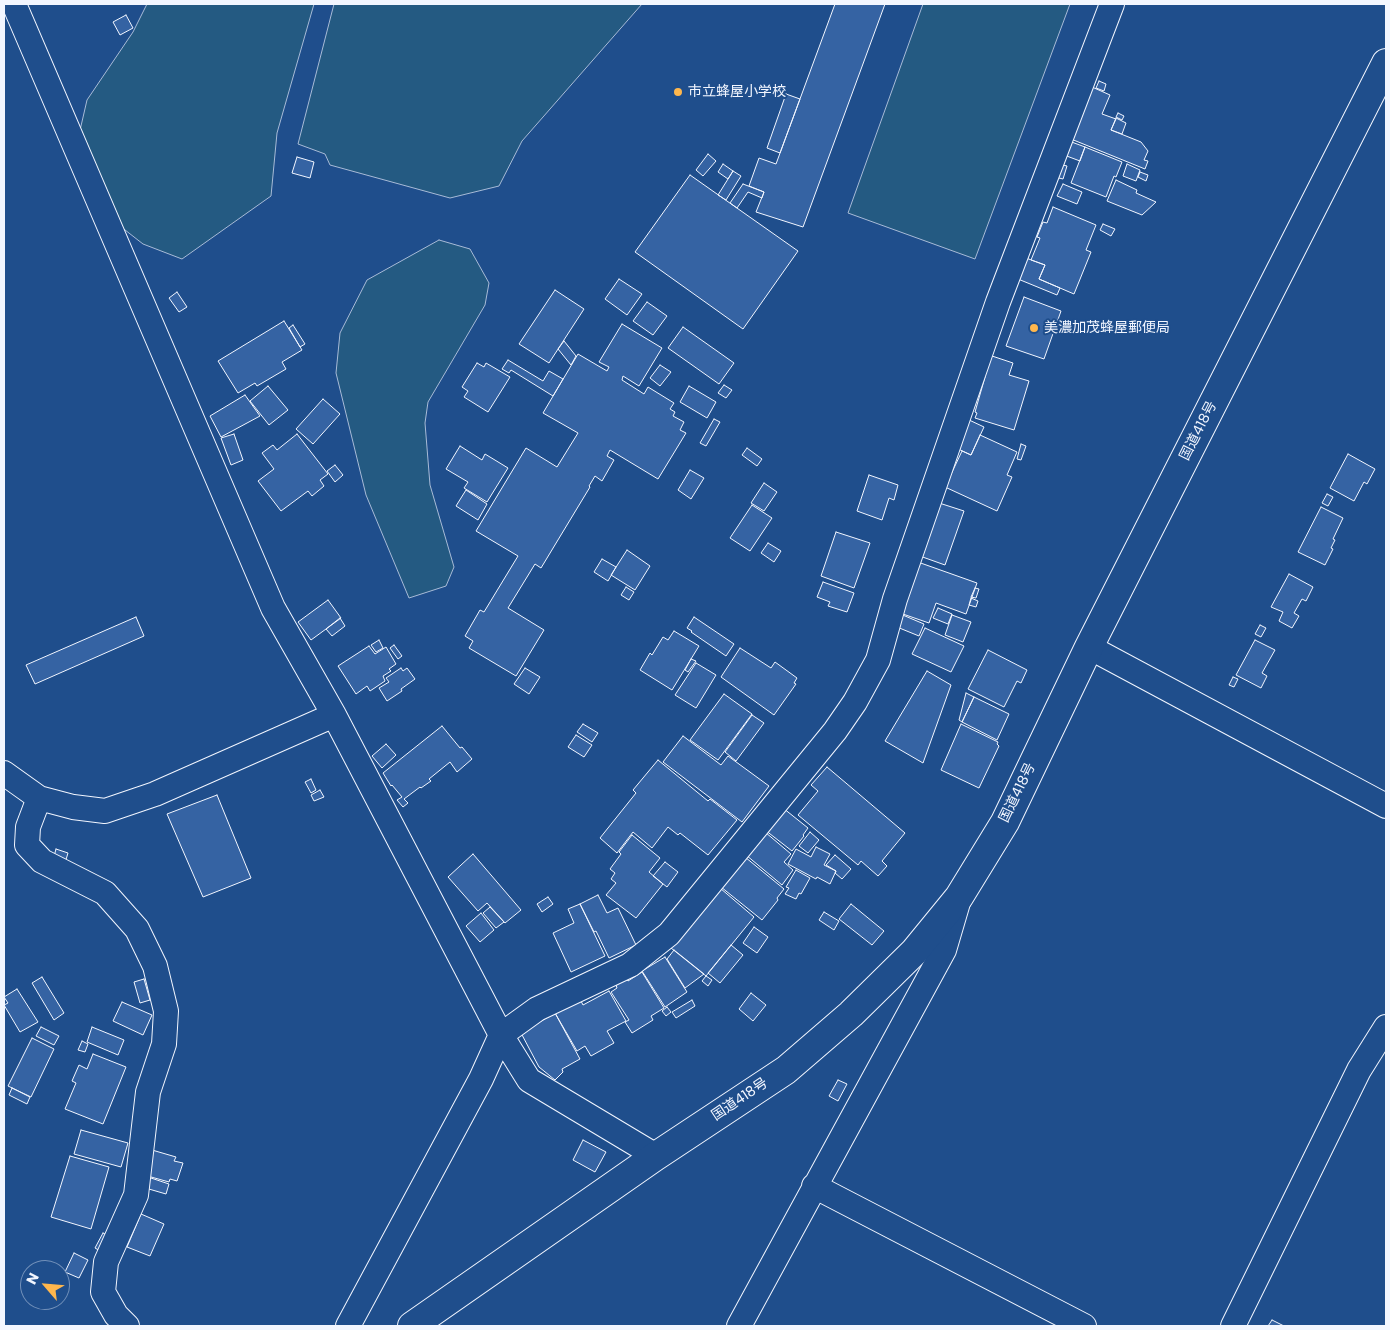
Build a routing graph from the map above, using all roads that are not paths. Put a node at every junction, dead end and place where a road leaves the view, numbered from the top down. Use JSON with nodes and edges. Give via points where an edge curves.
{"nodes":[{"id":1,"x":14,"y":4,"type":"edge"},
{"id":2,"x":1112,"y":4,"type":"edge"},
{"id":3,"x":1386,"y":63,"type":"edge"},
{"id":4,"x":1089,"y":647,"type":"junction"},
{"id":5,"x":334,"y":715,"type":"junction"},
{"id":6,"x":4,"y":773,"type":"edge"},
{"id":7,"x":39,"y":798,"type":"junction"},
{"id":8,"x":1386,"y":806,"type":"edge"},
{"id":9,"x":959,"y":897,"type":"junction"},
{"id":10,"x":1386,"y":1027,"type":"edge"},
{"id":11,"x":501,"y":1035,"type":"junction"},
{"id":12,"x":656,"y":1156,"type":"junction"},
{"id":13,"x":814,"y":1186,"type":"junction"},
{"id":14,"x":127,"y":1326,"type":"edge"},
{"id":15,"x":348,"y":1326,"type":"edge"},
{"id":16,"x":412,"y":1326,"type":"edge"},
{"id":17,"x":739,"y":1326,"type":"edge"},
{"id":18,"x":1084,"y":1326,"type":"edge"},
{"id":19,"x":1233,"y":1326,"type":"edge"}],
"edges":[{"from":1,"to":5,"type":"street","via":[[272,608]]},
{"from":2,"to":11,"type":"street","via":[[998,302],[895,599],[878,660],[855,702],[669,934],[630,965],[537,1009]]},
{"from":3,"to":4,"type":"highway","name":"国道418号"},
{"from":4,"to":8,"type":"street"},
{"from":4,"to":9,"type":"highway","name":"国道418号","via":[[1005,822]]},
{"from":5,"to":7,"type":"street","via":[[155,794],[105,811]]},
{"from":5,"to":11,"type":"street"},
{"from":6,"to":7,"type":"street"},
{"from":7,"to":14,"type":"street","via":[[28,826],[27,846],[42,861],[105,893],[137,929],[155,966],[166,1011],[164,1044],[148,1092],[136,1195],[106,1262],[103,1292],[116,1315]]},
{"from":9,"to":12,"type":"highway","name":"国道418号","via":[[914,952],[851,1014],[793,1064]]},
{"from":9,"to":13,"type":"street","via":[[944,950]]},
{"from":10,"to":19,"type":"street","via":[[1360,1070]]},
{"from":11,"to":12,"type":"street","via":[[529,1080]]},
{"from":11,"to":15,"type":"street","via":[[481,1079]]},
{"from":12,"to":16,"type":"highway","name":"国道418号"},
{"from":13,"to":17,"type":"street"},
{"from":13,"to":18,"type":"street"}]}
